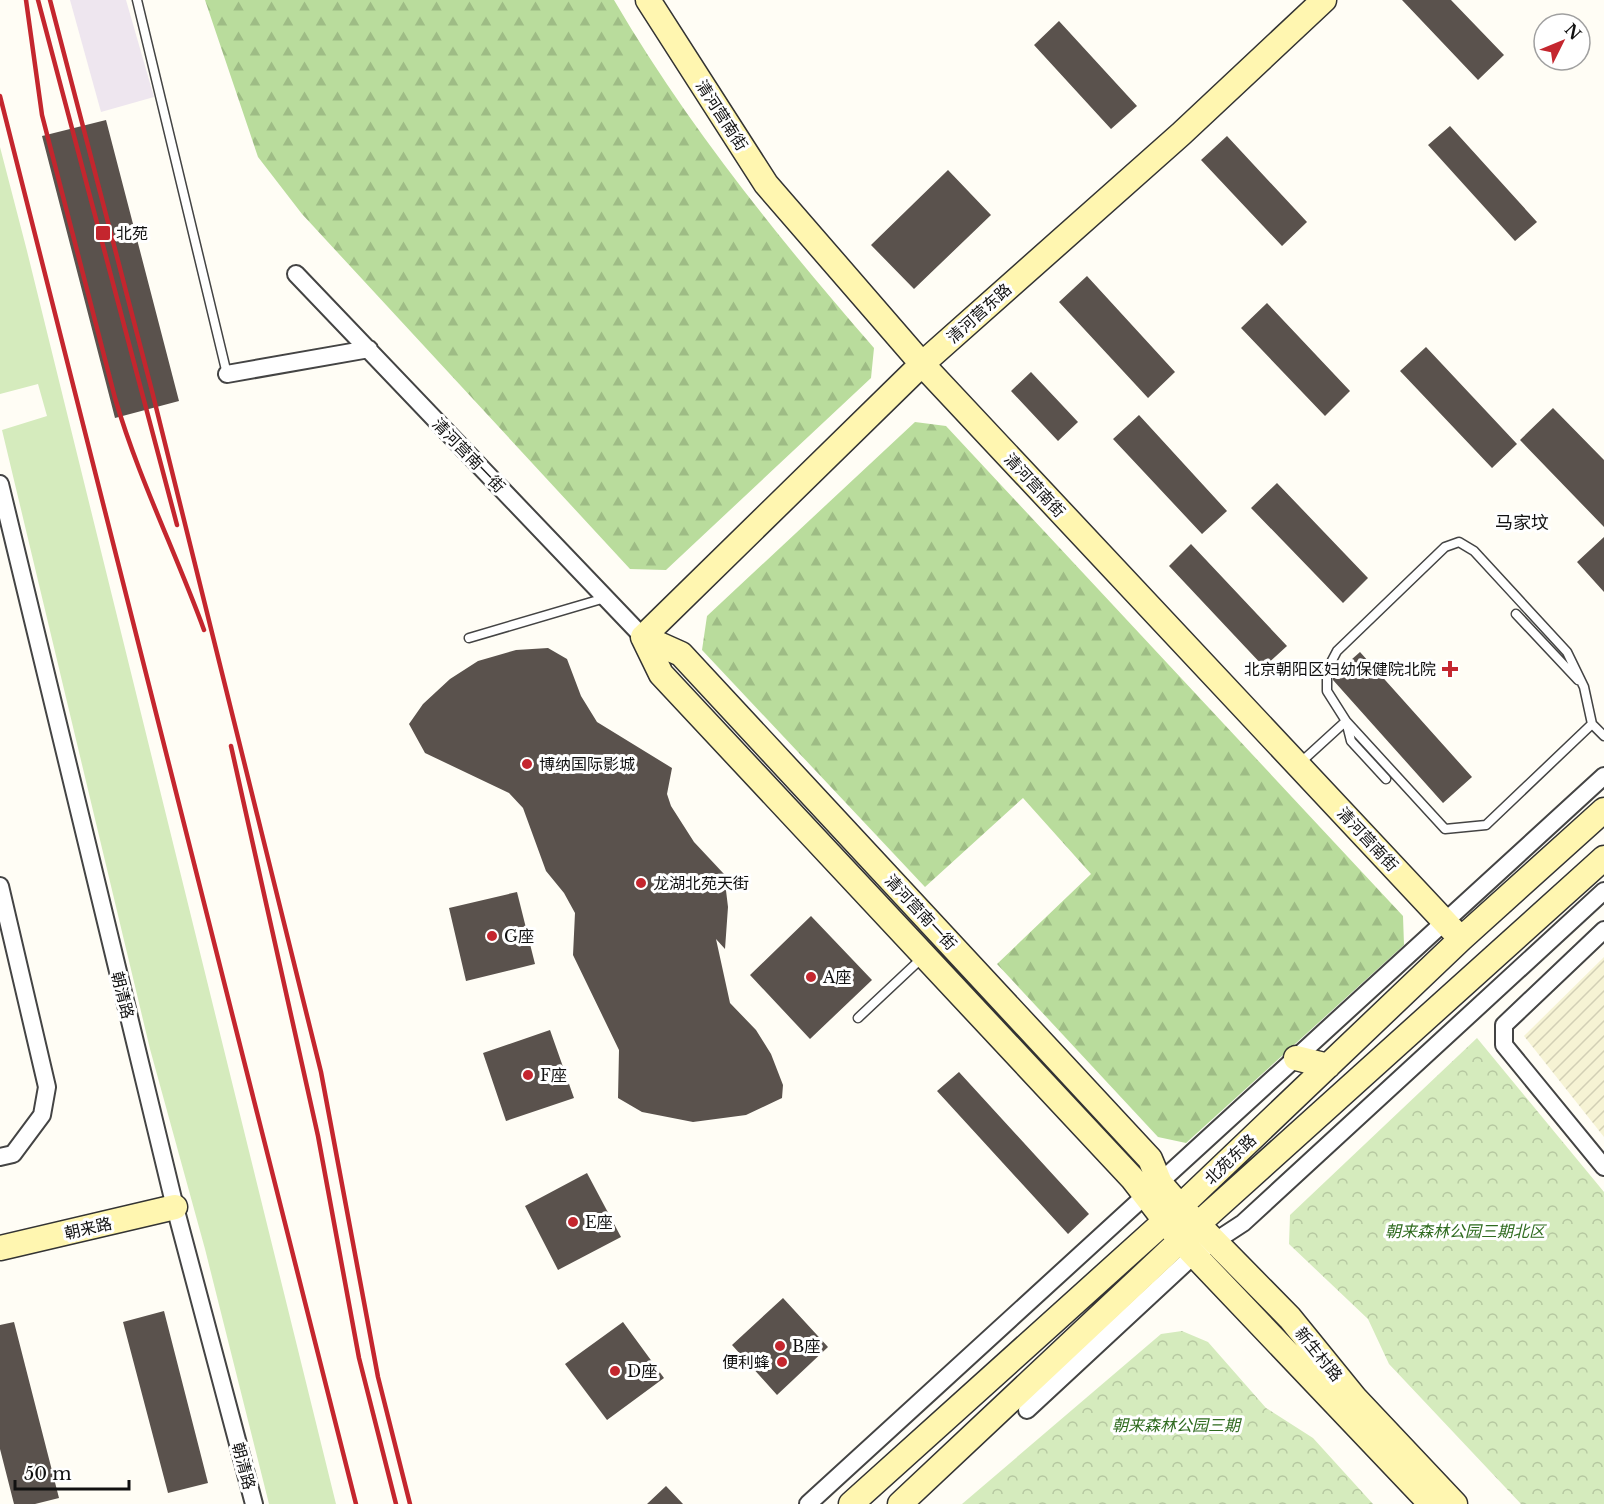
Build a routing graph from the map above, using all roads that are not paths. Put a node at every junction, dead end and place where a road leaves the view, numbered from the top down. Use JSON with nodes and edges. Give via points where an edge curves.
{"nodes":[{"id":1,"x":137,"y":0,"type":"edge"},
{"id":2,"x":648,"y":0,"type":"edge"},
{"id":3,"x":1324,"y":0,"type":"edge"},
{"id":4,"x":296,"y":274,"type":"dead end"},
{"id":5,"x":369,"y":349,"type":"junction"},
{"id":6,"x":922,"y":364,"type":"junction"},
{"id":7,"x":227,"y":374,"type":"joint"},
{"id":8,"x":0,"y":484,"type":"edge"},
{"id":9,"x":605,"y":598,"type":"junction"},
{"id":10,"x":1516,"y":614,"type":"dead end"},
{"id":11,"x":643,"y":637,"type":"junction"},
{"id":12,"x":469,"y":638,"type":"dead end"},
{"id":13,"x":1584,"y":687,"type":"junction"},
{"id":14,"x":1346,"y":721,"type":"junction"},
{"id":15,"x":1592,"y":724,"type":"junction"},
{"id":16,"x":1604,"y":736,"type":"edge"},
{"id":17,"x":1298,"y":765,"type":"junction"},
{"id":18,"x":1604,"y":776,"type":"edge"},
{"id":19,"x":1386,"y":779,"type":"dead end"},
{"id":20,"x":1604,"y":810,"type":"edge"},
{"id":21,"x":1604,"y":858,"type":"edge"},
{"id":22,"x":1,"y":891,"type":"edge"},
{"id":23,"x":1604,"y":891,"type":"edge"},
{"id":24,"x":1453,"y":930,"type":"junction"},
{"id":25,"x":1604,"y":930,"type":"edge"},
{"id":26,"x":924,"y":956,"type":"junction"},
{"id":27,"x":858,"y":1018,"type":"dead end"},
{"id":28,"x":1296,"y":1058,"type":"junction"},
{"id":29,"x":1328,"y":1066,"type":"junction"},
{"id":30,"x":0,"y":1156,"type":"edge"},
{"id":31,"x":1604,"y":1167,"type":"edge"},
{"id":32,"x":1153,"y":1190,"type":"junction"},
{"id":33,"x":175,"y":1207,"type":"junction"},
{"id":34,"x":1172,"y":1214,"type":"junction"},
{"id":35,"x":1197,"y":1240,"type":"junction"},
{"id":36,"x":0,"y":1248,"type":"edge"},
{"id":37,"x":1027,"y":1410,"type":"joint"},
{"id":38,"x":997,"y":1413,"type":"junction"},
{"id":39,"x":254,"y":1504,"type":"edge"},
{"id":40,"x":808,"y":1504,"type":"edge"},
{"id":41,"x":851,"y":1504,"type":"edge"},
{"id":42,"x":900,"y":1504,"type":"edge"},
{"id":43,"x":1431,"y":1504,"type":"edge"},
{"id":44,"x":1455,"y":1504,"type":"edge"}],
"edges":[{"from":1,"to":7,"type":"lane"},
{"from":2,"to":6,"type":"street","name":"清河营南街","via":[[766,184]]},
{"from":3,"to":6,"type":"street","name":"清河营东路","via":[[1181,134]]},
{"from":4,"to":5,"type":"street","name":"清河营南一街"},
{"from":5,"to":7,"type":"street"},
{"from":5,"to":9,"type":"street","name":"清河营南一街"},
{"from":6,"to":11,"type":"street","name":"清河营东路"},
{"from":6,"to":17,"type":"street","name":"清河营南街"},
{"from":8,"to":33,"type":"street","name":"朝清路"},
{"from":9,"to":11,"type":"street","name":"清河营南一街"},
{"from":9,"to":12,"type":"lane"},
{"from":10,"to":13,"type":"lane"},
{"from":11,"to":26,"type":"street","name":"清河营南一街","via":[[662,674]]},
{"from":11,"to":32,"type":"street","name":"清河营南一街","via":[[681,654],[1150,1159]]},
{"from":13,"to":14,"type":"lane","via":[[1567,652],[1474,551],[1459,543],[1444,547],[1337,651],[1327,670],[1327,692]]},
{"from":13,"to":15,"type":"lane"},
{"from":14,"to":15,"type":"lane","via":[[1445,828],[1486,825]]},
{"from":14,"to":17,"type":"lane"},
{"from":14,"to":19,"type":"lane","via":[[1351,741]]},
{"from":15,"to":16,"type":"lane"},
{"from":17,"to":24,"type":"street","name":"清河营南街"},
{"from":18,"to":24,"type":"street"},
{"from":20,"to":24,"type":"street","name":"北苑东路"},
{"from":21,"to":35,"type":"street","name":"北苑东路"},
{"from":22,"to":30,"type":"street","via":[[47,1087],[42,1115],[13,1154]]},
{"from":23,"to":35,"type":"street","via":[[1243,1223]]},
{"from":24,"to":28,"type":"street"},
{"from":24,"to":29,"type":"street","name":"北苑东路"},
{"from":25,"to":31,"type":"street","via":[[1504,1025],[1504,1045]]},
{"from":26,"to":27,"type":"lane"},
{"from":26,"to":32,"type":"street","name":"清河营南一街","via":[[1132,1178]]},
{"from":28,"to":29,"type":"street"},
{"from":28,"to":32,"type":"street"},
{"from":29,"to":34,"type":"street","name":"北苑东路"},
{"from":32,"to":34,"type":"street","name":"清河营南一街"},
{"from":32,"to":40,"type":"street"},
{"from":33,"to":36,"type":"street","name":"朝来路"},
{"from":33,"to":39,"type":"street","name":"朝清路"},
{"from":34,"to":35,"type":"street","name":"新生村路"},
{"from":34,"to":41,"type":"street","name":"北苑东路"},
{"from":35,"to":37,"type":"street"},
{"from":35,"to":38,"type":"street","name":"北苑东路"},
{"from":35,"to":43,"type":"street","name":"新生村路"},
{"from":35,"to":44,"type":"street","name":"新生村路","via":[[1290,1318],[1354,1398]]},
{"from":37,"to":38,"type":"street"},
{"from":38,"to":42,"type":"street","name":"北苑东路"}]}
